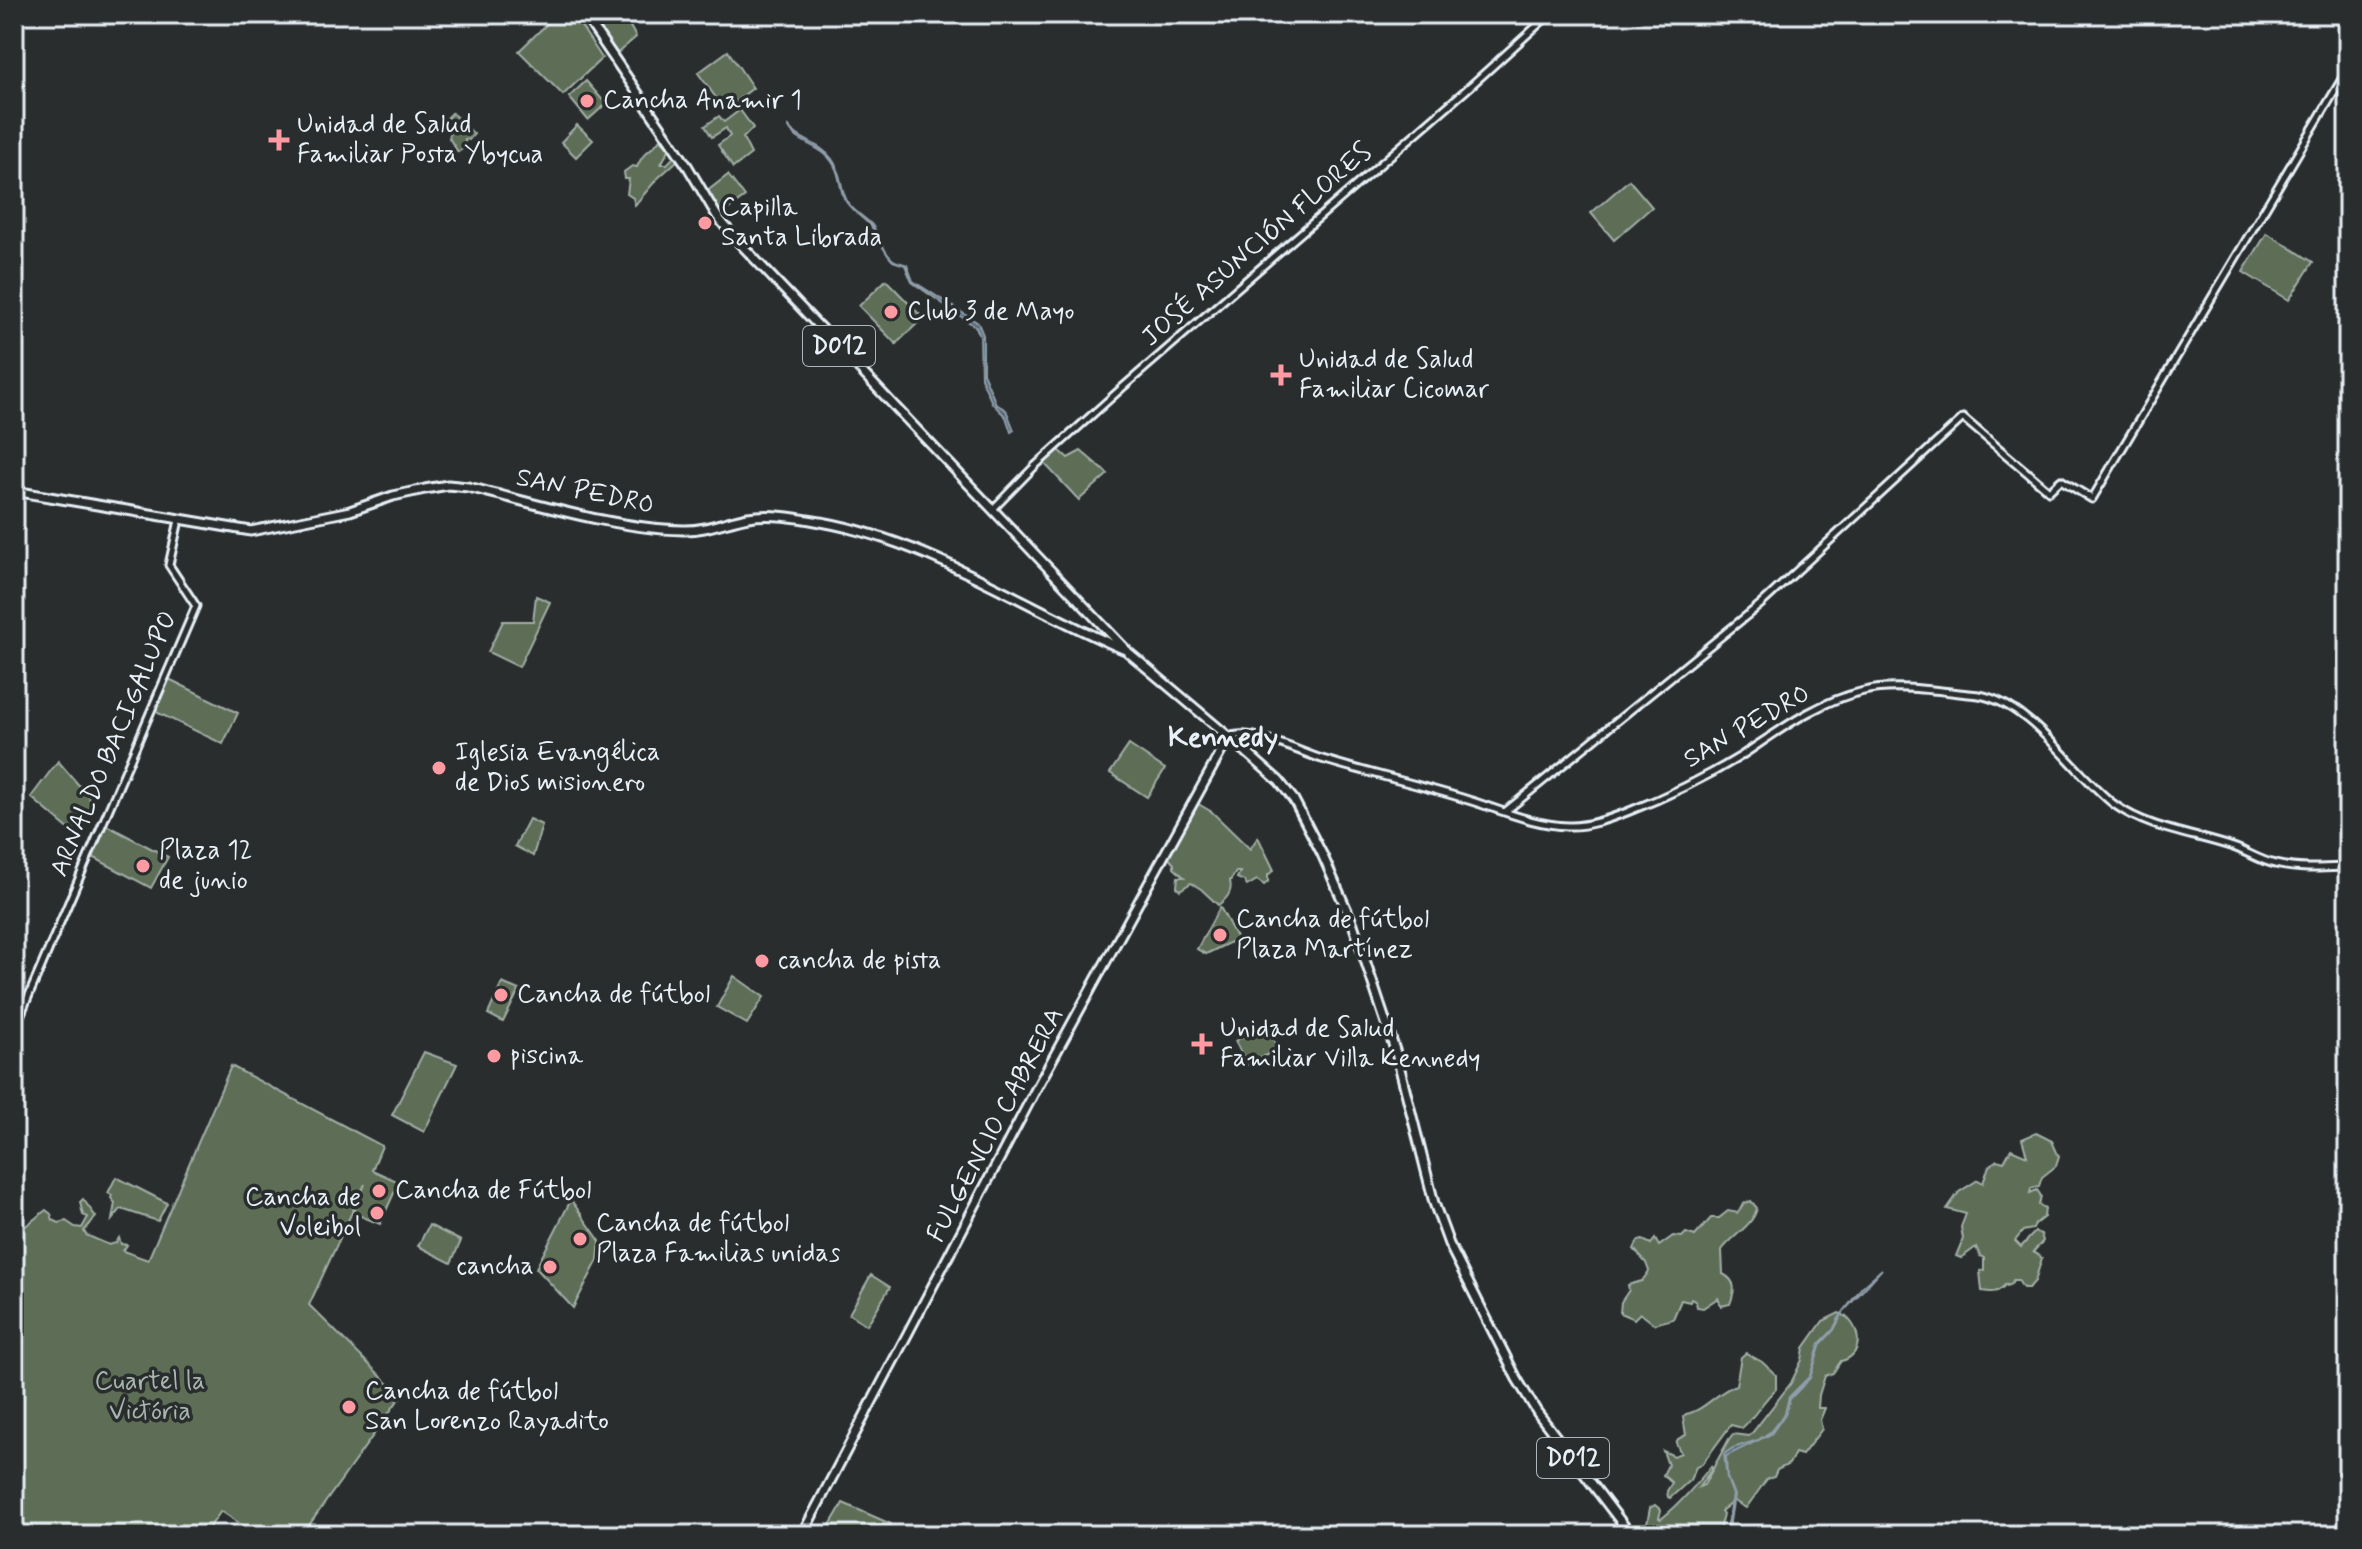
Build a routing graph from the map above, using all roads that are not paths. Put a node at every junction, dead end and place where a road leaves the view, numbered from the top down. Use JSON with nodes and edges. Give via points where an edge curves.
{"nodes":[{"id":1,"x":584,"y":14,"type":"edge"},
{"id":2,"x":1550,"y":14,"type":"edge"},
{"id":3,"x":2348,"y":69,"type":"edge"},
{"id":4,"x":14,"y":491,"type":"edge"},
{"id":5,"x":993,"y":509,"type":"junction"},
{"id":6,"x":179,"y":520,"type":"junction"},
{"id":7,"x":1111,"y":634,"type":"junction"},
{"id":8,"x":1105,"y":641,"type":"junction"},
{"id":9,"x":1128,"y":652,"type":"junction"},
{"id":10,"x":1229,"y":737,"type":"junction"},
{"id":11,"x":1506,"y":811,"type":"junction"},
{"id":12,"x":2348,"y":867,"type":"edge"},
{"id":13,"x":14,"y":1030,"type":"edge"},
{"id":14,"x":802,"y":1535,"type":"edge"},
{"id":15,"x":1631,"y":1535,"type":"edge"}],
"edges":[{"from":1,"to":5,"type":"main road","number":"D012","via":[[725,226]]},
{"from":2,"to":5,"type":"street","name":"JOSÉ ASUNCIÓN FLORES","via":[[1123,387]]},
{"from":3,"to":11,"type":"street","via":[[2092,499],[2061,480],[2049,491],[1963,418],[1761,604]]},
{"from":4,"to":6,"type":"main road","name":"SAN PEDRO"},
{"from":5,"to":7,"type":"main road","number":"D012"},
{"from":6,"to":8,"type":"main road","name":"SAN PEDRO","via":[[251,531],[448,485],[676,530],[750,517],[808,520],[892,539]]},
{"from":6,"to":13,"type":"street","name":"ARNALDO BACIGALUPO","via":[[169,565],[196,606]]},
{"from":7,"to":8,"type":"main road"},
{"from":7,"to":9,"type":"main road","number":"D012"},
{"from":8,"to":9,"type":"main road","name":"SAN PEDRO"},
{"from":9,"to":10,"type":"main road","number":"D012"},
{"from":10,"to":11,"type":"street","name":"SAN PEDRO","via":[[1242,734],[1269,741]]},
{"from":10,"to":14,"type":"main road","name":"FULGENCIO CABRERA"},
{"from":10,"to":15,"type":"main road","number":"D012","via":[[1294,800],[1338,888],[1396,1053],[1434,1203],[1473,1295],[1537,1412]]},
{"from":11,"to":12,"type":"street","name":"SAN PEDRO","via":[[1572,827],[1615,817],[1672,794],[1833,701],[1875,689],[1940,691],[1992,698],[2022,717],[2108,799],[2139,818],[2274,864]]}]}
